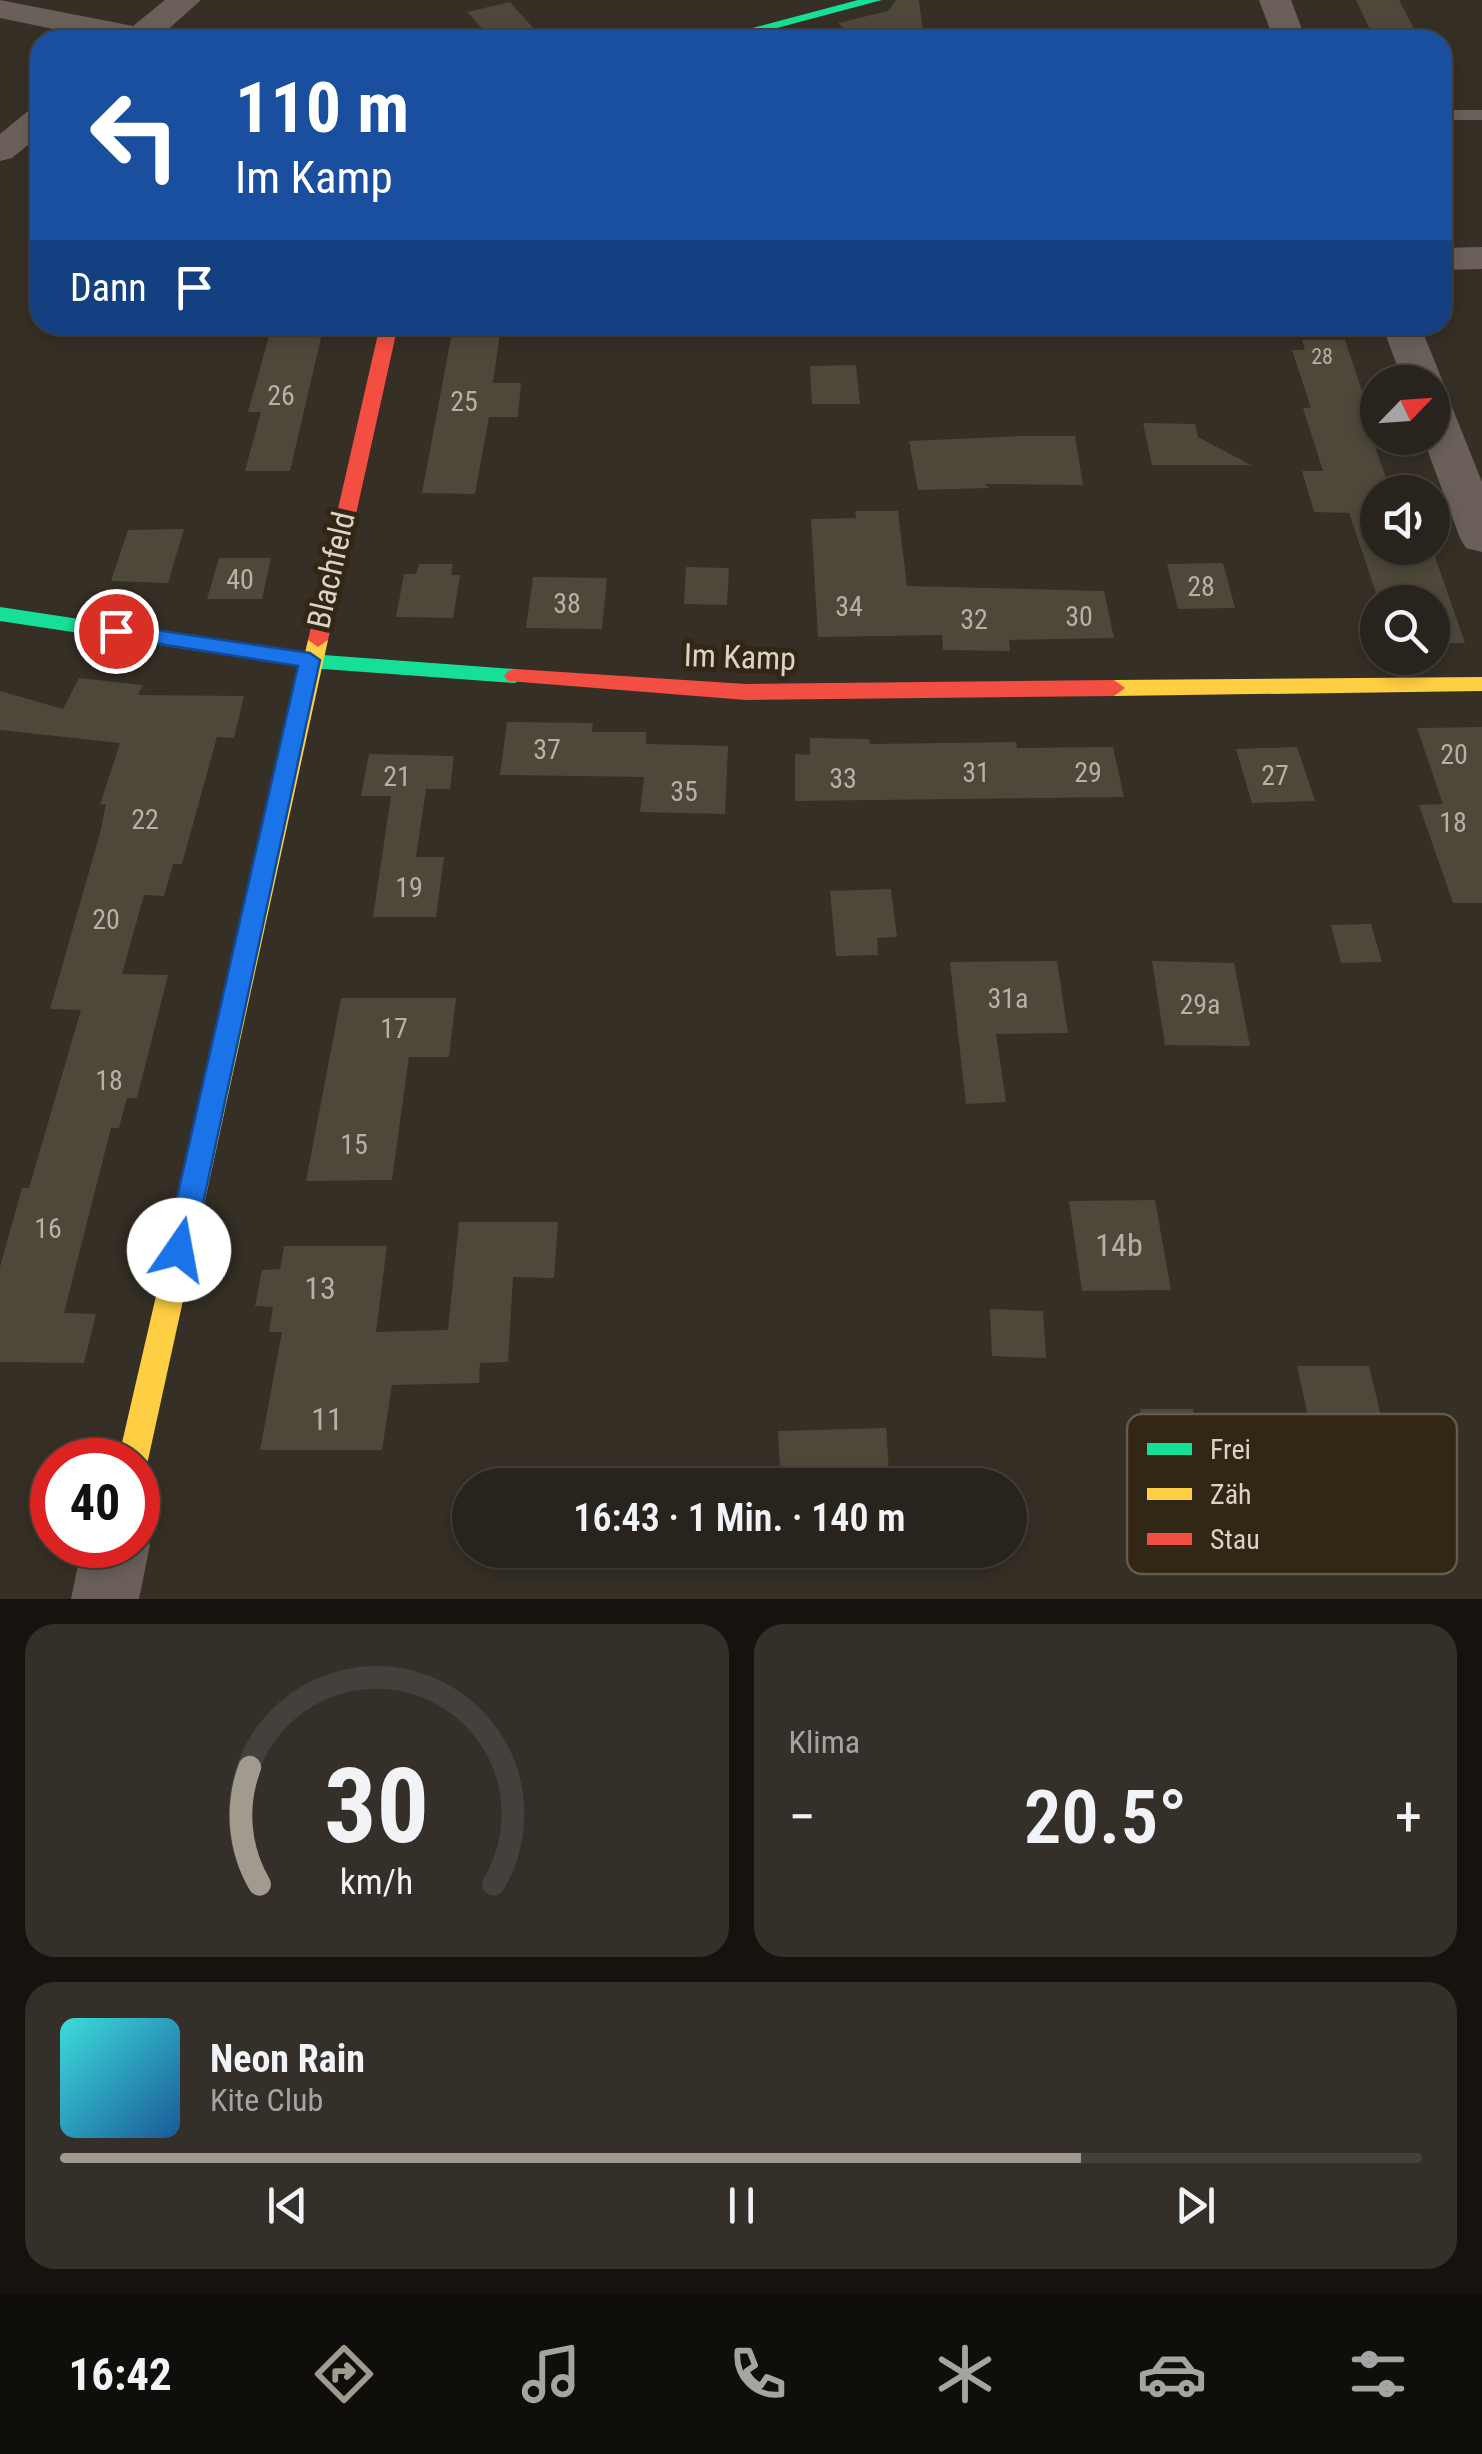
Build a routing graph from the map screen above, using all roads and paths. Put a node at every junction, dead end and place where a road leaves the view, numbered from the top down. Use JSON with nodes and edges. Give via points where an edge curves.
{"nodes":[{"id":1,"x":184,"y":0,"type":"edge"},
{"id":2,"x":875,"y":0,"type":"edge"},
{"id":3,"x":1275,"y":0,"type":"edge"},
{"id":4,"x":0,"y":9,"type":"edge"},
{"id":5,"x":100,"y":30,"type":"edge"},
{"id":6,"x":152,"y":30,"type":"edge"},
{"id":7,"x":754,"y":30,"type":"edge"},
{"id":8,"x":1286,"y":30,"type":"edge"},
{"id":9,"x":1482,"y":115,"type":"edge"},
{"id":10,"x":1452,"y":116,"type":"edge"},
{"id":11,"x":30,"y":126,"type":"edge"},
{"id":12,"x":0,"y":150,"type":"edge"},
{"id":13,"x":1452,"y":258,"type":"edge"},
{"id":14,"x":1482,"y":258,"type":"edge"},
{"id":15,"x":386,"y":335,"type":"edge"},
{"id":16,"x":1406,"y":335,"type":"edge"},
{"id":17,"x":1417,"y":365,"type":"edge"},
{"id":18,"x":1450,"y":454,"type":"edge"},
{"id":19,"x":1482,"y":538,"type":"edge"},
{"id":20,"x":0,"y":614,"type":"edge"},
{"id":21,"x":310,"y":660,"type":"junction"},
{"id":22,"x":1482,"y":684,"type":"edge"},
{"id":23,"x":138,"y":1438,"type":"edge"},
{"id":24,"x":111,"y":1568,"type":"edge"},
{"id":25,"x":105,"y":1599,"type":"edge"}],
"edges":[{"from":1,"to":6,"type":"street"},
{"from":2,"to":7,"type":"street"},
{"from":3,"to":8,"type":"street"},
{"from":4,"to":5,"type":"street"},
{"from":9,"to":10,"type":"lane"},
{"from":11,"to":12,"type":"street"},
{"from":13,"to":14,"type":"street"},
{"from":15,"to":21,"type":"street","name":"Blachfeld"},
{"from":16,"to":17,"type":"street"},
{"from":18,"to":19,"type":"street"},
{"from":20,"to":21,"type":"street","name":"Im Kamp"},
{"from":21,"to":22,"type":"street","name":"Im Kamp","via":[[746,692]]},
{"from":21,"to":23,"type":"street","name":"Blachfeld"},
{"from":24,"to":25,"type":"street"}]}
